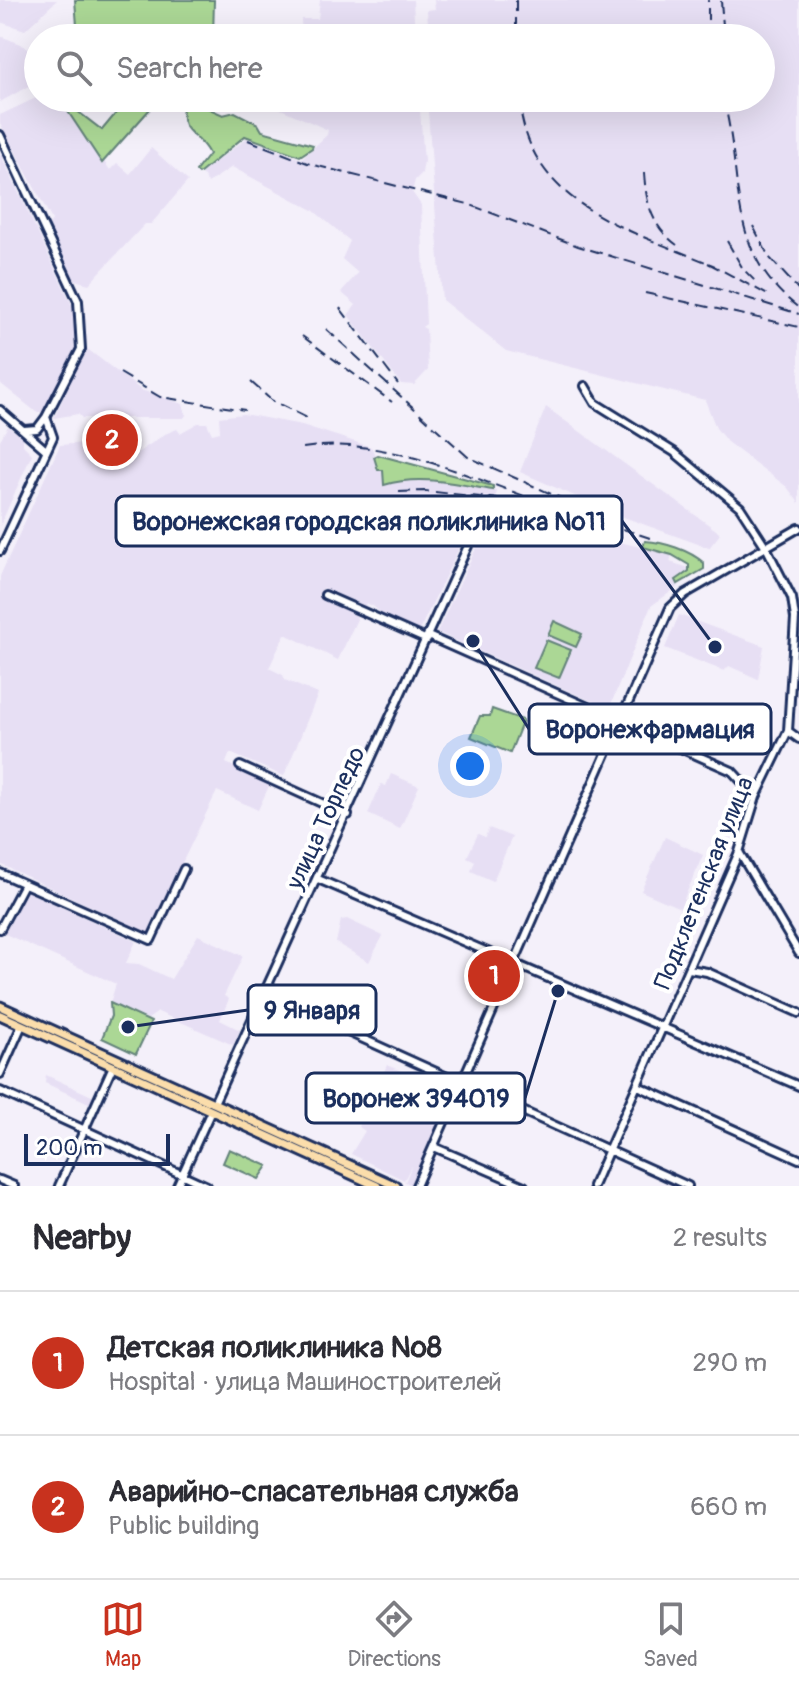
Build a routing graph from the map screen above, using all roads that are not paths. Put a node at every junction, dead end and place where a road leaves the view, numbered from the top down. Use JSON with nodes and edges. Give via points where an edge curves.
{"nodes":[{"id":1,"x":0,"y":135,"type":"edge"},
{"id":2,"x":585,"y":386,"type":"dead end"},
{"id":3,"x":0,"y":410,"type":"edge"},
{"id":4,"x":46,"y":417,"type":"junction"},
{"id":5,"x":23,"y":430,"type":"junction"},
{"id":6,"x":46,"y":450,"type":"junction"},
{"id":7,"x":799,"y":528,"type":"edge"},
{"id":8,"x":468,"y":546,"type":"dead end"},
{"id":9,"x":766,"y":547,"type":"junction"},
{"id":10,"x":0,"y":551,"type":"edge"},
{"id":11,"x":325,"y":595,"type":"dead end"},
{"id":12,"x":428,"y":638,"type":"junction"},
{"id":13,"x":619,"y":721,"type":"junction"},
{"id":14,"x":788,"y":731,"type":"junction"},
{"id":15,"x":799,"y":739,"type":"edge"},
{"id":16,"x":240,"y":766,"type":"dead end"},
{"id":17,"x":756,"y":797,"type":"junction"},
{"id":18,"x":348,"y":815,"type":"junction"},
{"id":19,"x":739,"y":852,"type":"junction"},
{"id":20,"x":184,"y":869,"type":"dead end"},
{"id":21,"x":0,"y":873,"type":"edge"},
{"id":22,"x":318,"y":879,"type":"junction"},
{"id":23,"x":24,"y":884,"type":"junction"},
{"id":24,"x":0,"y":929,"type":"edge"},
{"id":25,"x":799,"y":953,"type":"edge"},
{"id":26,"x":515,"y":962,"type":"junction"},
{"id":27,"x":689,"y":969,"type":"junction"},
{"id":28,"x":264,"y":994,"type":"junction"},
{"id":29,"x":0,"y":1006,"type":"edge"},
{"id":30,"x":799,"y":1013,"type":"edge"},
{"id":31,"x":0,"y":1015,"type":"edge"},
{"id":32,"x":22,"y":1025,"type":"junction"},
{"id":33,"x":664,"y":1028,"type":"junction"},
{"id":34,"x":113,"y":1066,"type":"junction"},
{"id":35,"x":0,"y":1074,"type":"edge"},
{"id":36,"x":464,"y":1084,"type":"junction"},
{"id":37,"x":638,"y":1086,"type":"junction"},
{"id":38,"x":799,"y":1086,"type":"edge"},
{"id":39,"x":0,"y":1091,"type":"edge"},
{"id":40,"x":212,"y":1107,"type":"junction"},
{"id":41,"x":85,"y":1128,"type":"junction"},
{"id":42,"x":434,"y":1147,"type":"junction"},
{"id":43,"x":609,"y":1150,"type":"junction"},
{"id":44,"x":799,"y":1159,"type":"edge"},
{"id":45,"x":182,"y":1174,"type":"junction"},
{"id":46,"x":0,"y":1180,"type":"edge"},
{"id":47,"x":14,"y":1186,"type":"edge"},
{"id":48,"x":59,"y":1186,"type":"edge"},
{"id":49,"x":177,"y":1186,"type":"edge"},
{"id":50,"x":207,"y":1186,"type":"edge"},
{"id":51,"x":377,"y":1186,"type":"edge"},
{"id":52,"x":396,"y":1186,"type":"edge"},
{"id":53,"x":416,"y":1186,"type":"edge"},
{"id":54,"x":524,"y":1186,"type":"edge"},
{"id":55,"x":593,"y":1186,"type":"edge"},
{"id":56,"x":688,"y":1186,"type":"edge"}],
"edges":[{"from":1,"to":4,"type":"street","via":[[78,301],[81,349]]},
{"from":2,"to":9,"type":"street","name":"Подклетенская улица","via":[[595,403],[674,452],[740,507]]},
{"from":3,"to":5,"type":"street"},
{"from":4,"to":5,"type":"street","via":[[37,429]]},
{"from":4,"to":6,"type":"street","via":[[53,437]]},
{"from":5,"to":6,"type":"street"},
{"from":6,"to":10,"type":"street"},
{"from":7,"to":9,"type":"street"},
{"from":8,"to":12,"type":"street","name":"улица Торпедо"},
{"from":9,"to":13,"type":"street","via":[[670,607]]},
{"from":9,"to":14,"type":"street","name":"Подклетенская улица","via":[[787,585],[795,618]]},
{"from":11,"to":12,"type":"street"},
{"from":12,"to":13,"type":"street"},
{"from":12,"to":18,"type":"street","name":"улица Торпедо"},
{"from":13,"to":17,"type":"street","via":[[732,771]]},
{"from":13,"to":26,"type":"street"},
{"from":14,"to":15,"type":"street"},
{"from":14,"to":17,"type":"street","name":"Подклетенская улица"},
{"from":16,"to":18,"type":"street"},
{"from":17,"to":19,"type":"street","name":"Подклетенская улица"},
{"from":18,"to":22,"type":"street","name":"улица Торпедо"},
{"from":19,"to":25,"type":"street"},
{"from":19,"to":27,"type":"street","name":"Подклетенская улица"},
{"from":20,"to":23,"type":"street","via":[[151,940]]},
{"from":21,"to":23,"type":"street"},
{"from":22,"to":26,"type":"street"},
{"from":22,"to":28,"type":"street","name":"улица Торпедо"},
{"from":23,"to":24,"type":"street"},
{"from":26,"to":33,"type":"street"},
{"from":26,"to":36,"type":"street"},
{"from":27,"to":30,"type":"street"},
{"from":27,"to":33,"type":"street","name":"Подклетенская улица"},
{"from":28,"to":36,"type":"street"},
{"from":28,"to":40,"type":"street","name":"улица Торпедо"},
{"from":29,"to":40,"type":"main road"},
{"from":31,"to":32,"type":"main road"},
{"from":32,"to":34,"type":"main road"},
{"from":32,"to":35,"type":"street"},
{"from":33,"to":37,"type":"street","name":"Подклетенская улица"},
{"from":33,"to":38,"type":"street"},
{"from":34,"to":40,"type":"main road"},
{"from":34,"to":41,"type":"street"},
{"from":36,"to":42,"type":"street"},
{"from":36,"to":43,"type":"street"},
{"from":37,"to":43,"type":"street","name":"Подклетенская улица"},
{"from":37,"to":44,"type":"street"},
{"from":39,"to":41,"type":"street"},
{"from":40,"to":45,"type":"street","name":"улица Торпедо"},
{"from":40,"to":51,"type":"main road"},
{"from":40,"to":52,"type":"main road"},
{"from":41,"to":45,"type":"street"},
{"from":41,"to":48,"type":"street"},
{"from":42,"to":53,"type":"street"},
{"from":42,"to":54,"type":"street"},
{"from":43,"to":55,"type":"street","name":"Подклетенская улица"},
{"from":43,"to":56,"type":"street"},
{"from":45,"to":49,"type":"street","name":"улица Торпедо"},
{"from":45,"to":50,"type":"street"},
{"from":46,"to":47,"type":"street"}]}
